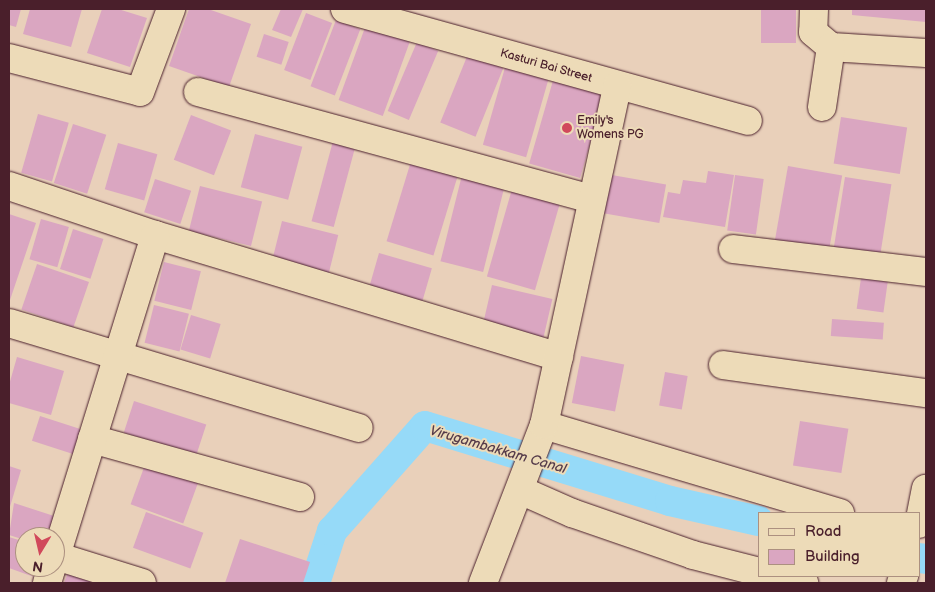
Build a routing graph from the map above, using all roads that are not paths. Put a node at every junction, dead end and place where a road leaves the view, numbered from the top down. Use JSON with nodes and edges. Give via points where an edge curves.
{"nodes":[{"id":1,"x":171,"y":9,"type":"edge"},
{"id":2,"x":345,"y":9,"type":"edge"},
{"id":3,"x":814,"y":9,"type":"edge"},
{"id":4,"x":831,"y":47,"type":"junction"},
{"id":5,"x":926,"y":53,"type":"edge"},
{"id":6,"x":9,"y":58,"type":"edge"},
{"id":7,"x":616,"y":86,"type":"junction"},
{"id":8,"x":198,"y":92,"type":"dead end"},
{"id":9,"x":822,"y":107,"type":"dead end"},
{"id":10,"x":748,"y":121,"type":"dead end"},
{"id":11,"x":9,"y":186,"type":"edge"},
{"id":12,"x":592,"y":198,"type":"junction"},
{"id":13,"x":155,"y":235,"type":"junction"},
{"id":14,"x":734,"y":249,"type":"dead end"},
{"id":15,"x":926,"y":272,"type":"edge"},
{"id":16,"x":9,"y":323,"type":"edge"},
{"id":17,"x":118,"y":355,"type":"junction"},
{"id":18,"x":559,"y":358,"type":"junction"},
{"id":19,"x":723,"y":365,"type":"dead end"},
{"id":20,"x":926,"y":393,"type":"edge"},
{"id":21,"x":544,"y":425,"type":"junction"},
{"id":22,"x":359,"y":428,"type":"dead end"},
{"id":23,"x":92,"y":439,"type":"junction"},
{"id":24,"x":926,"y":489,"type":"edge"},
{"id":25,"x":520,"y":490,"type":"junction"},
{"id":26,"x":300,"y":497,"type":"dead end"},
{"id":27,"x":837,"y":512,"type":"edge"},
{"id":28,"x":920,"y":519,"type":"edge"},
{"id":29,"x":65,"y":527,"type":"edge"},
{"id":30,"x":65,"y":564,"type":"edge"},
{"id":31,"x":758,"y":572,"type":"edge"},
{"id":32,"x":778,"y":577,"type":"edge"},
{"id":33,"x":142,"y":583,"type":"edge"},
{"id":34,"x":483,"y":583,"type":"edge"},
{"id":35,"x":804,"y":583,"type":"edge"}],
"edges":[{"from":1,"to":6,"type":"street","via":[[140,92]]},
{"from":2,"to":7,"type":"street","name":"Kasturi Bai Street"},
{"from":3,"to":4,"type":"street","via":[[813,32]]},
{"from":4,"to":5,"type":"street"},
{"from":4,"to":9,"type":"street"},
{"from":7,"to":10,"type":"street","name":"Kasturi Bai Street"},
{"from":7,"to":12,"type":"street"},
{"from":8,"to":12,"type":"street"},
{"from":11,"to":13,"type":"street"},
{"from":12,"to":18,"type":"street"},
{"from":13,"to":17,"type":"street"},
{"from":13,"to":18,"type":"street"},
{"from":14,"to":15,"type":"street"},
{"from":16,"to":17,"type":"street"},
{"from":17,"to":22,"type":"street"},
{"from":17,"to":23,"type":"street"},
{"from":18,"to":21,"type":"street"},
{"from":19,"to":20,"type":"street"},
{"from":21,"to":25,"type":"street"},
{"from":21,"to":27,"type":"street"},
{"from":23,"to":26,"type":"street"},
{"from":23,"to":29,"type":"street"},
{"from":24,"to":28,"type":"street"},
{"from":25,"to":31,"type":"street","via":[[572,513],[693,555]]},
{"from":25,"to":34,"type":"street"},
{"from":30,"to":33,"type":"street"},
{"from":32,"to":35,"type":"street"}]}
